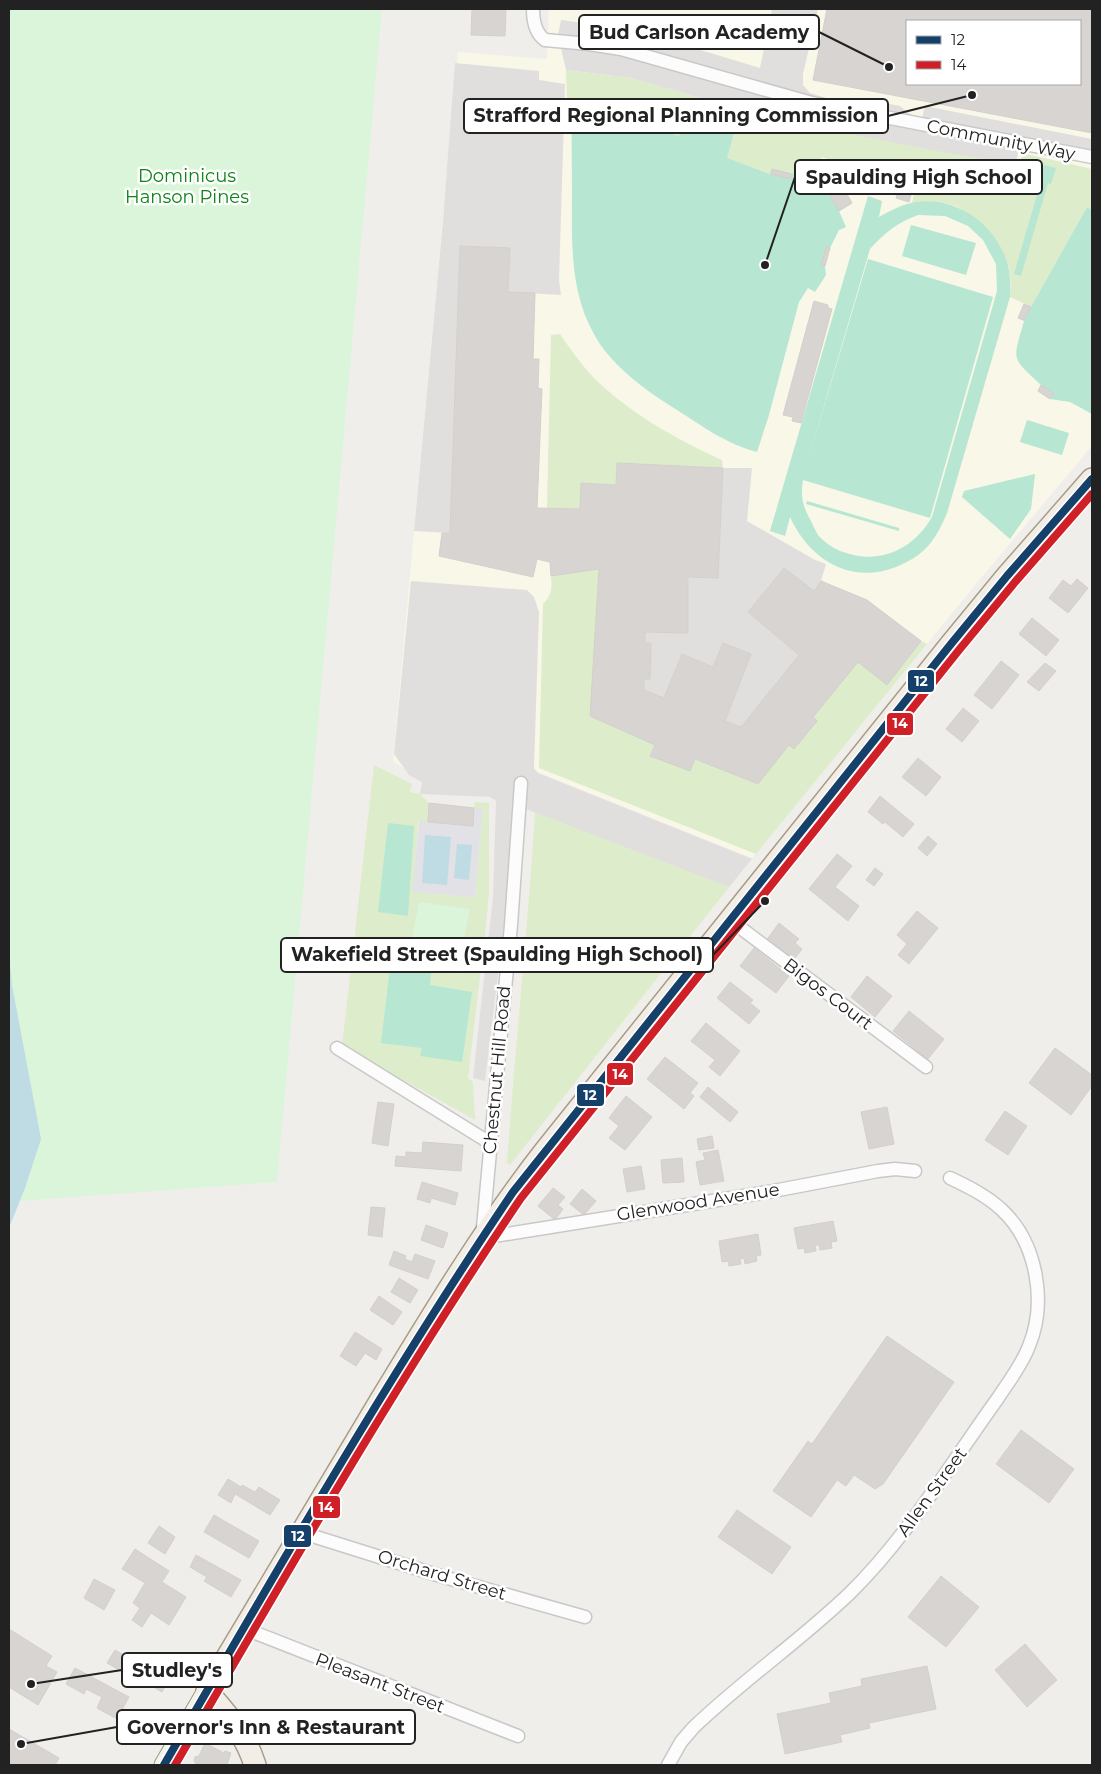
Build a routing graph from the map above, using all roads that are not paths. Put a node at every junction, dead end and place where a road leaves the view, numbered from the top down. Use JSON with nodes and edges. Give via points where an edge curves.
{"nodes":[{"id":1,"x":534,"y":9,"type":"edge"},
{"id":2,"x":1092,"y":157,"type":"edge"},
{"id":3,"x":1092,"y":479,"type":"edge"},
{"id":4,"x":521,"y":783,"type":"dead end"},
{"id":5,"x":730,"y":920,"type":"junction"},
{"id":6,"x":337,"y":1048,"type":"dead end"},
{"id":7,"x":926,"y":1067,"type":"dead end"},
{"id":8,"x":490,"y":1143,"type":"junction"},
{"id":9,"x":915,"y":1171,"type":"dead end"},
{"id":10,"x":950,"y":1178,"type":"dead end"},
{"id":11,"x":482,"y":1238,"type":"junction"},
{"id":12,"x":300,"y":1532,"type":"junction"},
{"id":13,"x":584,"y":1617,"type":"dead end"},
{"id":14,"x":243,"y":1628,"type":"junction"},
{"id":15,"x":207,"y":1691,"type":"junction"},
{"id":16,"x":518,"y":1736,"type":"dead end"},
{"id":17,"x":164,"y":1765,"type":"edge"},
{"id":18,"x":254,"y":1765,"type":"edge"},
{"id":19,"x":668,"y":1765,"type":"edge"}],
"edges":[{"from":1,"to":2,"type":"street","name":"Community Way","via":[[535,25],[545,40],[621,49],[812,103]]},
{"from":3,"to":5,"type":"main road","via":[[1007,576]]},
{"from":4,"to":8,"type":"street","name":"Chestnut Hill Road"},
{"from":5,"to":7,"type":"street","name":"Bigos Court"},
{"from":5,"to":11,"type":"main road","via":[[513,1192]]},
{"from":6,"to":8,"type":"street"},
{"from":8,"to":11,"type":"street","name":"Chestnut Hill Road"},
{"from":9,"to":11,"type":"street","name":"Glenwood Avenue","via":[[878,1171]]},
{"from":10,"to":19,"type":"street","name":"Allen Street","via":[[1002,1210],[1025,1243],[1038,1295],[1035,1329],[1029,1347],[1013,1377],[932,1494],[871,1570],[811,1628],[693,1728]]},
{"from":11,"to":12,"type":"main road"},
{"from":12,"to":13,"type":"street","name":"Orchard Street"},
{"from":12,"to":14,"type":"main road"},
{"from":14,"to":15,"type":"main road"},
{"from":14,"to":16,"type":"street","name":"Pleasant Street"},
{"from":15,"to":17,"type":"main road"},
{"from":15,"to":18,"type":"main road","via":[[241,1732]]}]}
